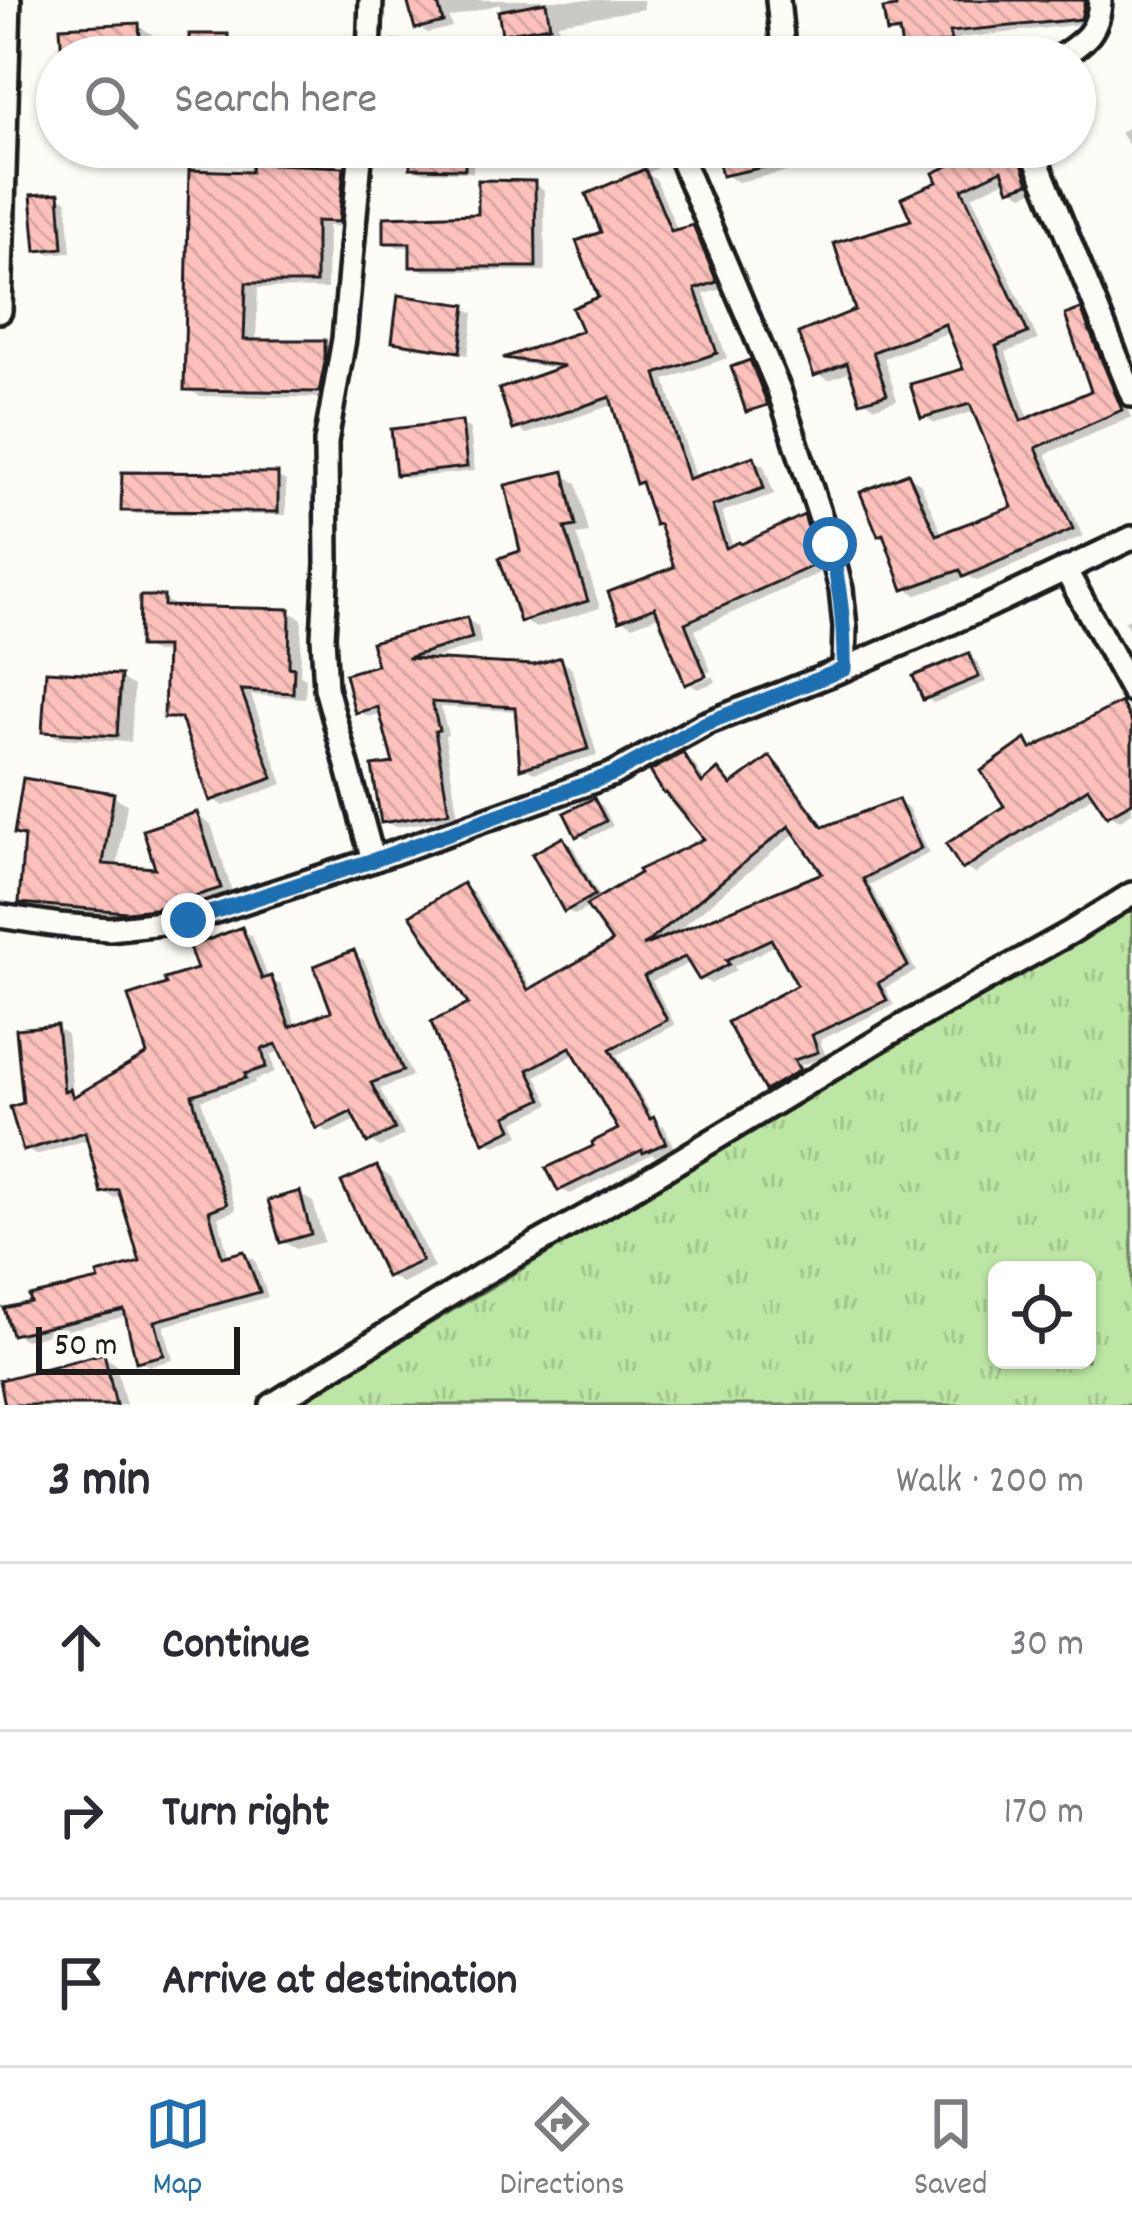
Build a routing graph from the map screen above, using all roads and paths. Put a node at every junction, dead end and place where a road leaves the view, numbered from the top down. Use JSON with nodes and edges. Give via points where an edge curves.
{"nodes":[{"id":1,"x":9,"y":0,"type":"edge"},
{"id":2,"x":371,"y":0,"type":"edge"},
{"id":3,"x":778,"y":0,"type":"edge"},
{"id":4,"x":1100,"y":0,"type":"edge"},
{"id":5,"x":370,"y":36,"type":"edge"},
{"id":6,"x":782,"y":36,"type":"edge"},
{"id":7,"x":1090,"y":36,"type":"edge"},
{"id":8,"x":360,"y":168,"type":"edge"},
{"id":9,"x":685,"y":168,"type":"edge"},
{"id":10,"x":1039,"y":168,"type":"edge"},
{"id":11,"x":0,"y":311,"type":"edge"},
{"id":12,"x":1132,"y":395,"type":"edge"},
{"id":13,"x":1132,"y":538,"type":"edge"},
{"id":14,"x":1065,"y":569,"type":"junction"},
{"id":15,"x":844,"y":669,"type":"junction"},
{"id":16,"x":1132,"y":691,"type":"edge"},
{"id":17,"x":374,"y":860,"type":"junction"},
{"id":18,"x":1132,"y":894,"type":"edge"},
{"id":19,"x":0,"y":916,"type":"edge"},
{"id":20,"x":272,"y":1405,"type":"edge"}],
"edges":[{"from":1,"to":11,"type":"street"},
{"from":2,"to":5,"type":"street"},
{"from":3,"to":6,"type":"street"},
{"from":4,"to":7,"type":"street"},
{"from":8,"to":17,"type":"street","via":[[326,442],[323,637],[326,688]]},
{"from":9,"to":15,"type":"street","via":[[779,390],[830,544]]},
{"from":10,"to":12,"type":"street"},
{"from":13,"to":14,"type":"street"},
{"from":14,"to":15,"type":"street"},
{"from":14,"to":16,"type":"street"},
{"from":15,"to":17,"type":"street","via":[[704,724],[613,774]]},
{"from":17,"to":19,"type":"street","via":[[188,920],[109,929]]},
{"from":18,"to":20,"type":"street"}]}
